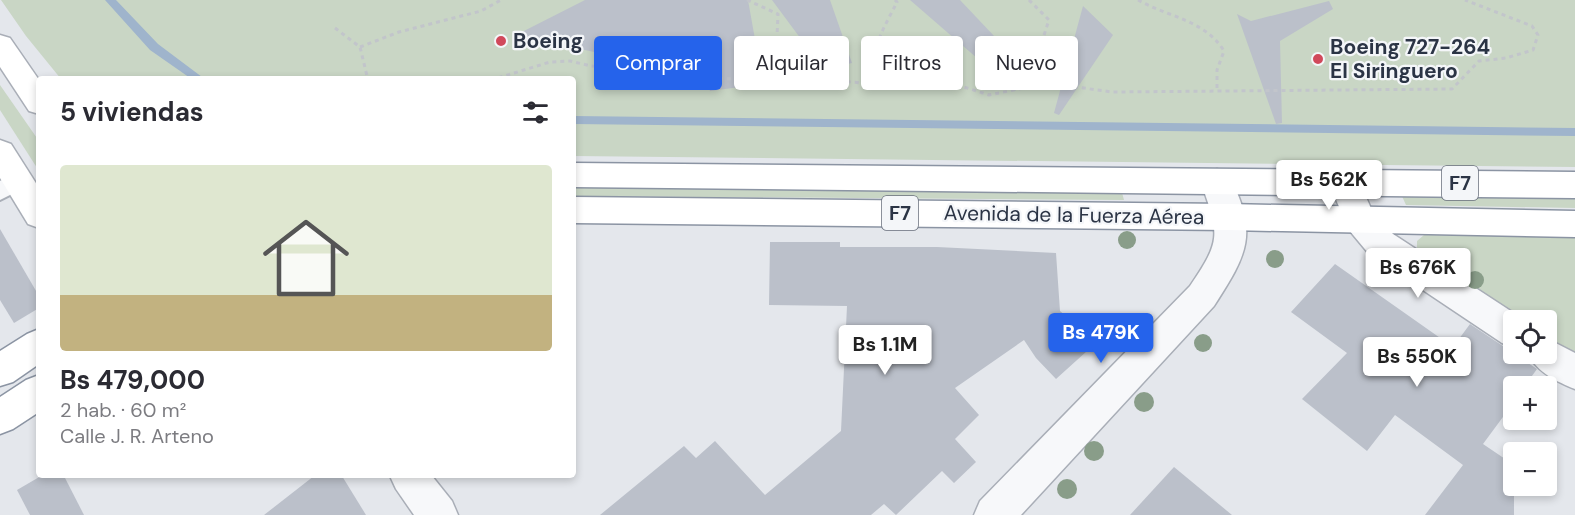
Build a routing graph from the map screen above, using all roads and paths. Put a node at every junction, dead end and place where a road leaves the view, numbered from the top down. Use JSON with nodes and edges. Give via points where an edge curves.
{"nodes":[{"id":1,"x":501,"y":0,"type":"edge"},
{"id":2,"x":747,"y":0,"type":"edge"},
{"id":3,"x":895,"y":0,"type":"edge"},
{"id":4,"x":1029,"y":0,"type":"edge"},
{"id":5,"x":1138,"y":0,"type":"edge"},
{"id":6,"x":1465,"y":0,"type":"edge"},
{"id":7,"x":335,"y":28,"type":"dead end"},
{"id":8,"x":777,"y":36,"type":"edge"},
{"id":9,"x":880,"y":36,"type":"edge"},
{"id":10,"x":1046,"y":36,"type":"edge"},
{"id":11,"x":0,"y":45,"type":"edge"},
{"id":12,"x":360,"y":47,"type":"junction"},
{"id":13,"x":368,"y":76,"type":"edge"},
{"id":14,"x":504,"y":76,"type":"edge"},
{"id":15,"x":734,"y":80,"type":"edge"},
{"id":16,"x":963,"y":87,"type":"edge"},
{"id":17,"x":1078,"y":87,"type":"edge"},
{"id":18,"x":1012,"y":90,"type":"edge"},
{"id":19,"x":1217,"y":90,"type":"junction"},
{"id":20,"x":36,"y":99,"type":"edge"},
{"id":21,"x":0,"y":152,"type":"edge"},
{"id":22,"x":576,"y":175,"type":"edge"},
{"id":23,"x":1344,"y":181,"type":"junction"},
{"id":24,"x":1217,"y":182,"type":"junction"},
{"id":25,"x":1575,"y":185,"type":"edge"},
{"id":26,"x":9,"y":186,"type":"edge"},
{"id":27,"x":576,"y":210,"type":"edge"},
{"id":28,"x":36,"y":212,"type":"edge"},
{"id":29,"x":1228,"y":217,"type":"junction"},
{"id":30,"x":1360,"y":222,"type":"junction"},
{"id":31,"x":1575,"y":224,"type":"edge"},
{"id":32,"x":1503,"y":325,"type":"edge"},
{"id":33,"x":36,"y":347,"type":"edge"},
{"id":34,"x":1557,"y":361,"type":"edge"},
{"id":35,"x":0,"y":370,"type":"edge"},
{"id":36,"x":1575,"y":373,"type":"edge"},
{"id":37,"x":36,"y":395,"type":"edge"},
{"id":38,"x":0,"y":417,"type":"edge"},
{"id":39,"x":410,"y":478,"type":"edge"},
{"id":40,"x":438,"y":515,"type":"edge"},
{"id":41,"x":994,"y":515,"type":"edge"}],
"edges":[{"from":1,"to":12,"type":"path","via":[[481,11],[399,32]]},
{"from":2,"to":8,"type":"path","via":[[778,14]]},
{"from":3,"to":9,"type":"path"},
{"from":4,"to":10,"type":"path","via":[[1049,20]]},
{"from":5,"to":19,"type":"path","via":[[1219,38],[1224,51],[1217,70]]},
{"from":6,"to":19,"type":"path","via":[[1532,26],[1538,35],[1533,50],[1479,61],[1452,88]]},
{"from":7,"to":12,"type":"path"},
{"from":11,"to":20,"type":"main road"},
{"from":12,"to":13,"type":"path"},
{"from":14,"to":15,"type":"path","via":[[550,62],[570,61],[688,78]]},
{"from":16,"to":18,"type":"path","via":[[990,95]]},
{"from":17,"to":19,"type":"path","via":[[1112,92]]},
{"from":21,"to":26,"type":"main road"},
{"from":22,"to":24,"type":"main road","name":"Avenida de la Fuerza Aérea","number":"F7"},
{"from":23,"to":24,"type":"main road","name":"Avenida de la Fuerza Aérea","number":"F7"},
{"from":23,"to":25,"type":"main road","name":"Avenida de la Fuerza Aérea","number":"F7"},
{"from":23,"to":30,"type":"street"},
{"from":24,"to":29,"type":"street"},
{"from":26,"to":28,"type":"main road"},
{"from":27,"to":29,"type":"main road","name":"Avenida de la Fuerza Aérea","number":"F7"},
{"from":29,"to":30,"type":"main road","name":"Avenida de la Fuerza Aérea","number":"F7"},
{"from":29,"to":41,"type":"street","via":[[1231,242],[1202,296]]},
{"from":30,"to":31,"type":"main road","name":"Avenida de la Fuerza Aérea","number":"F7"},
{"from":30,"to":32,"type":"street","via":[[1381,244]]},
{"from":33,"to":35,"type":"main road"},
{"from":34,"to":36,"type":"street"},
{"from":37,"to":38,"type":"main road"},
{"from":39,"to":40,"type":"street"}]}
